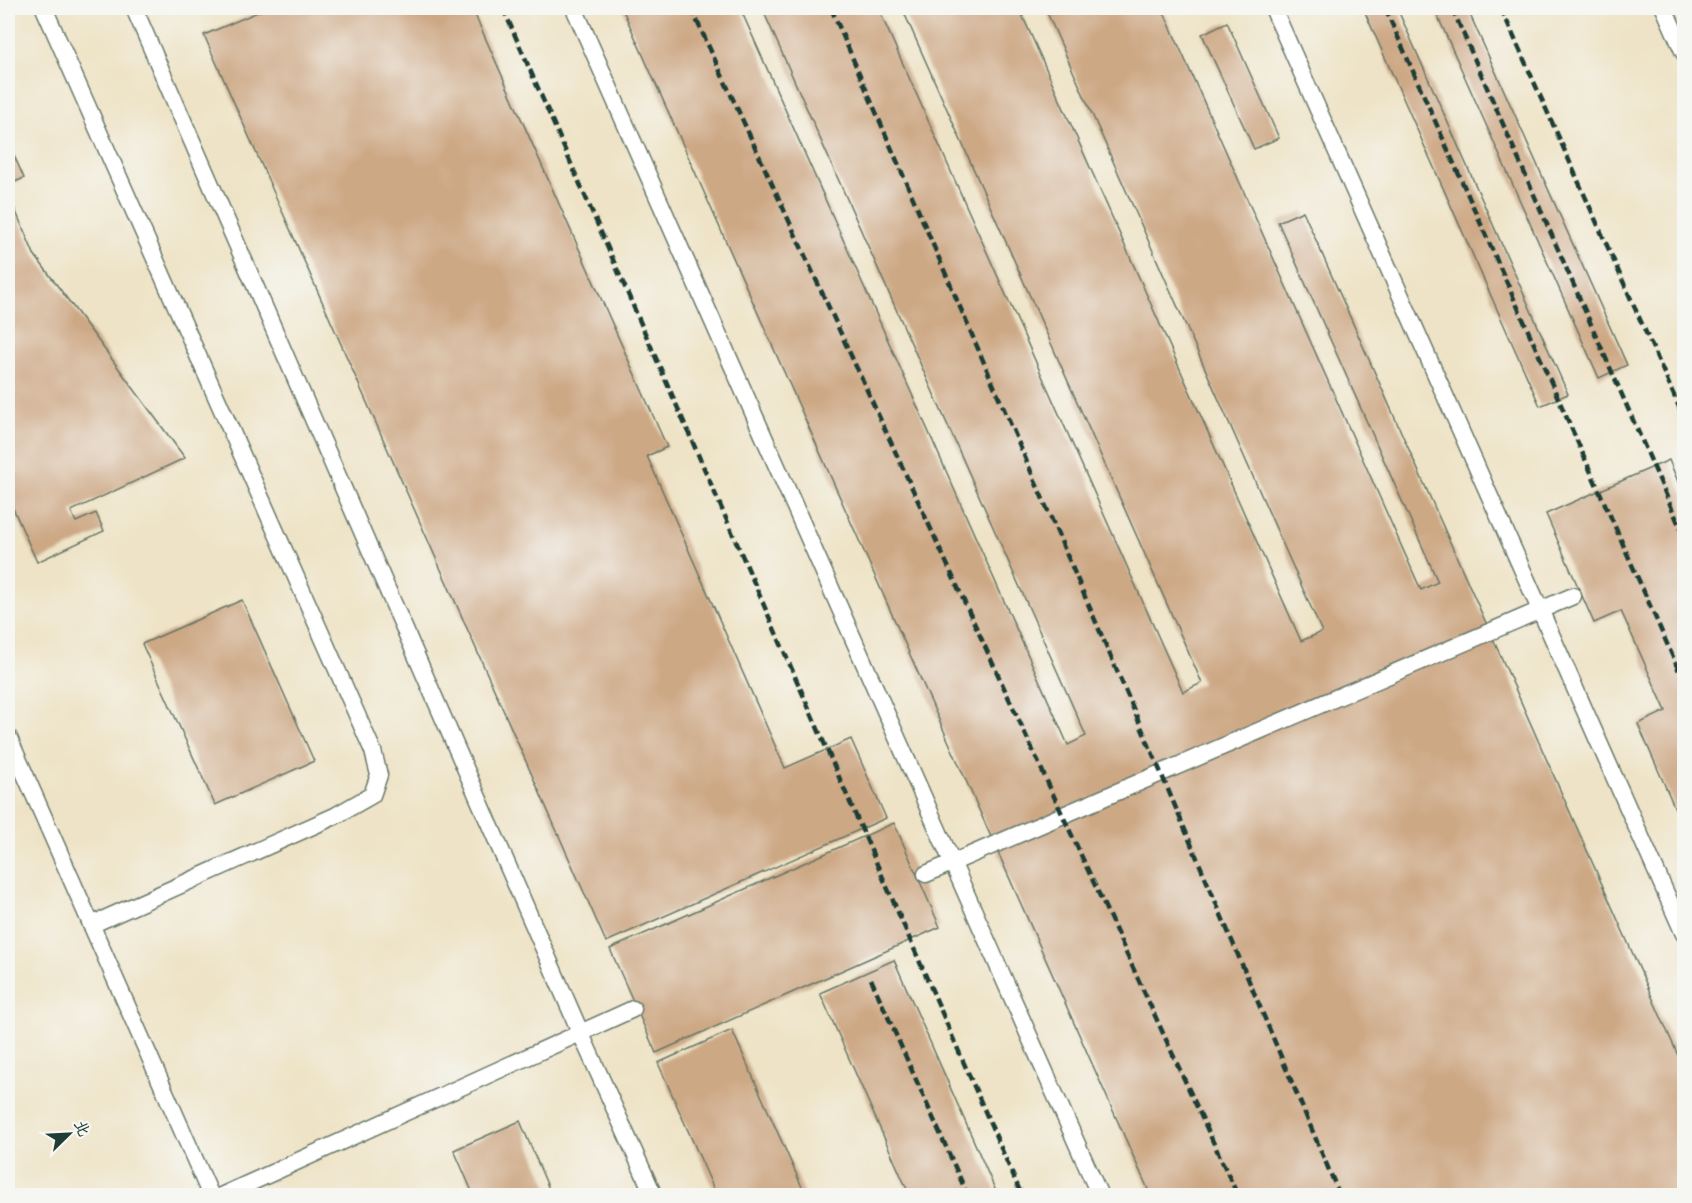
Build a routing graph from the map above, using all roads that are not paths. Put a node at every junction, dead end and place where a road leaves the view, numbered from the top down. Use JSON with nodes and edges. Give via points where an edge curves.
{"nodes":[{"id":1,"x":44,"y":8,"type":"edge"},
{"id":2,"x":134,"y":8,"type":"edge"},
{"id":3,"x":574,"y":8,"type":"edge"},
{"id":4,"x":1273,"y":8,"type":"edge"},
{"id":5,"x":1664,"y":8,"type":"edge"},
{"id":6,"x":1684,"y":53,"type":"edge"},
{"id":7,"x":1573,"y":596,"type":"dead end"},
{"id":8,"x":1540,"y":610,"type":"junction"},
{"id":9,"x":8,"y":736,"type":"edge"},
{"id":10,"x":953,"y":863,"type":"junction"},
{"id":11,"x":926,"y":874,"type":"dead end"},
{"id":12,"x":91,"y":925,"type":"junction"},
{"id":13,"x":1684,"y":934,"type":"edge"},
{"id":14,"x":633,"y":1009,"type":"dead end"},
{"id":15,"x":581,"y":1034,"type":"junction"},
{"id":16,"x":211,"y":1196,"type":"edge"},
{"id":17,"x":221,"y":1196,"type":"edge"},
{"id":18,"x":654,"y":1196,"type":"edge"},
{"id":19,"x":1100,"y":1196,"type":"edge"}],
"edges":[{"from":1,"to":12,"type":"lane","via":[[373,751],[379,775],[372,795],[335,816]]},
{"from":2,"to":15,"type":"lane"},
{"from":3,"to":10,"type":"lane"},
{"from":4,"to":8,"type":"lane"},
{"from":5,"to":6,"type":"lane"},
{"from":7,"to":8,"type":"lane"},
{"from":8,"to":10,"type":"lane"},
{"from":8,"to":13,"type":"lane"},
{"from":9,"to":12,"type":"lane"},
{"from":10,"to":11,"type":"lane"},
{"from":10,"to":19,"type":"lane"},
{"from":12,"to":16,"type":"lane"},
{"from":14,"to":15,"type":"lane"},
{"from":15,"to":17,"type":"lane"},
{"from":15,"to":18,"type":"lane"}]}
